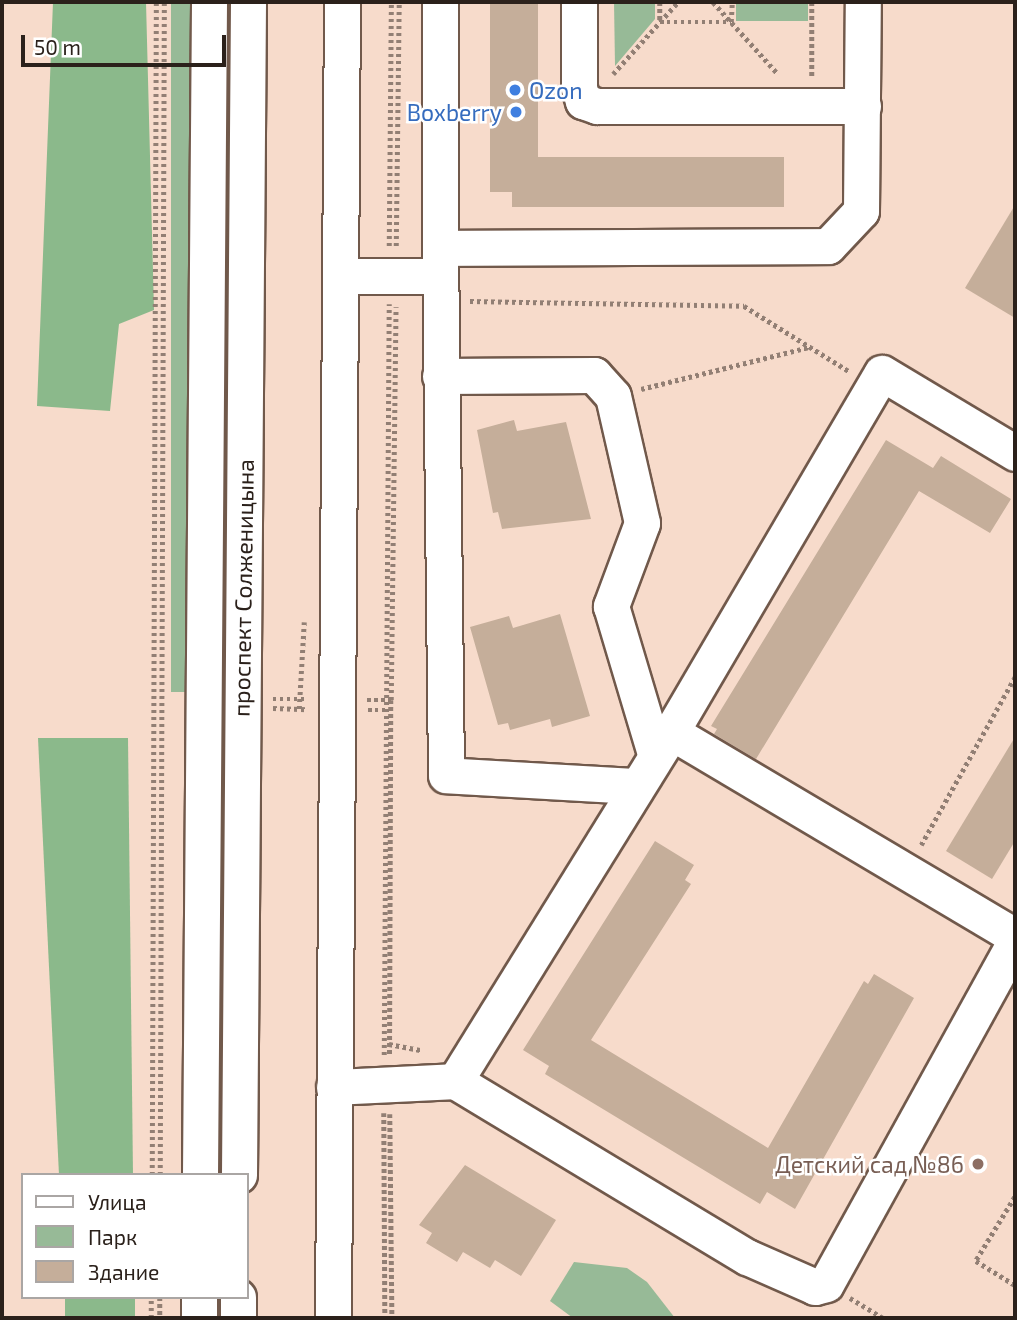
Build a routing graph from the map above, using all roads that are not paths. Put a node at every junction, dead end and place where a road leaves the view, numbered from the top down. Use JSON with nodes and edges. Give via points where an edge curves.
{"nodes":[{"id":1,"x":209,"y":2,"type":"edge"},
{"id":2,"x":248,"y":2,"type":"edge"},
{"id":3,"x":342,"y":2,"type":"edge"},
{"id":4,"x":440,"y":2,"type":"edge"},
{"id":5,"x":579,"y":2,"type":"edge"},
{"id":6,"x":863,"y":2,"type":"edge"},
{"id":7,"x":863,"y":106,"type":"junction"},
{"id":8,"x":440,"y":275,"type":"junction"},
{"id":9,"x":340,"y":276,"type":"junction"},
{"id":10,"x":440,"y":376,"type":"junction"},
{"id":11,"x":1015,"y":453,"type":"edge"},
{"id":12,"x":663,"y":743,"type":"junction"},
{"id":13,"x":634,"y":786,"type":"junction"},
{"id":14,"x":1015,"y":936,"type":"edge"},
{"id":15,"x":1015,"y":942,"type":"edge"},
{"id":16,"x":1004,"y":985,"type":"edge"},
{"id":17,"x":455,"y":1081,"type":"junction"},
{"id":18,"x":334,"y":1087,"type":"junction"},
{"id":19,"x":200,"y":1173,"type":"edge"},
{"id":20,"x":239,"y":1173,"type":"edge"},
{"id":21,"x":199,"y":1299,"type":"edge"},
{"id":22,"x":238,"y":1299,"type":"edge"},
{"id":23,"x":199,"y":1318,"type":"edge"},
{"id":24,"x":238,"y":1318,"type":"edge"},
{"id":25,"x":333,"y":1318,"type":"edge"}],
"edges":[{"from":1,"to":19,"type":"street","name":"проспект Солженицына"},
{"from":2,"to":20,"type":"street","name":"проспект Солженицына"},
{"from":3,"to":9,"type":"street"},
{"from":4,"to":8,"type":"street"},
{"from":5,"to":7,"type":"street","via":[[579,88],[588,102],[798,98]]},
{"from":6,"to":7,"type":"street"},
{"from":7,"to":8,"type":"street","via":[[861,211],[828,246]]},
{"from":8,"to":9,"type":"street","via":[[393,284]]},
{"from":8,"to":10,"type":"street"},
{"from":9,"to":18,"type":"street"},
{"from":10,"to":12,"type":"street","via":[[594,375],[613,396],[642,523],[611,606]]},
{"from":10,"to":13,"type":"street","via":[[446,775]]},
{"from":11,"to":12,"type":"street","via":[[883,373]]},
{"from":12,"to":13,"type":"street"},
{"from":12,"to":14,"type":"street","via":[[907,871]]},
{"from":13,"to":17,"type":"street"},
{"from":15,"to":16,"type":"street"},
{"from":16,"to":17,"type":"street","via":[[834,1277],[815,1287],[747,1257]]},
{"from":17,"to":18,"type":"street"},
{"from":18,"to":25,"type":"street"},
{"from":21,"to":23,"type":"street"},
{"from":22,"to":24,"type":"street"}]}
